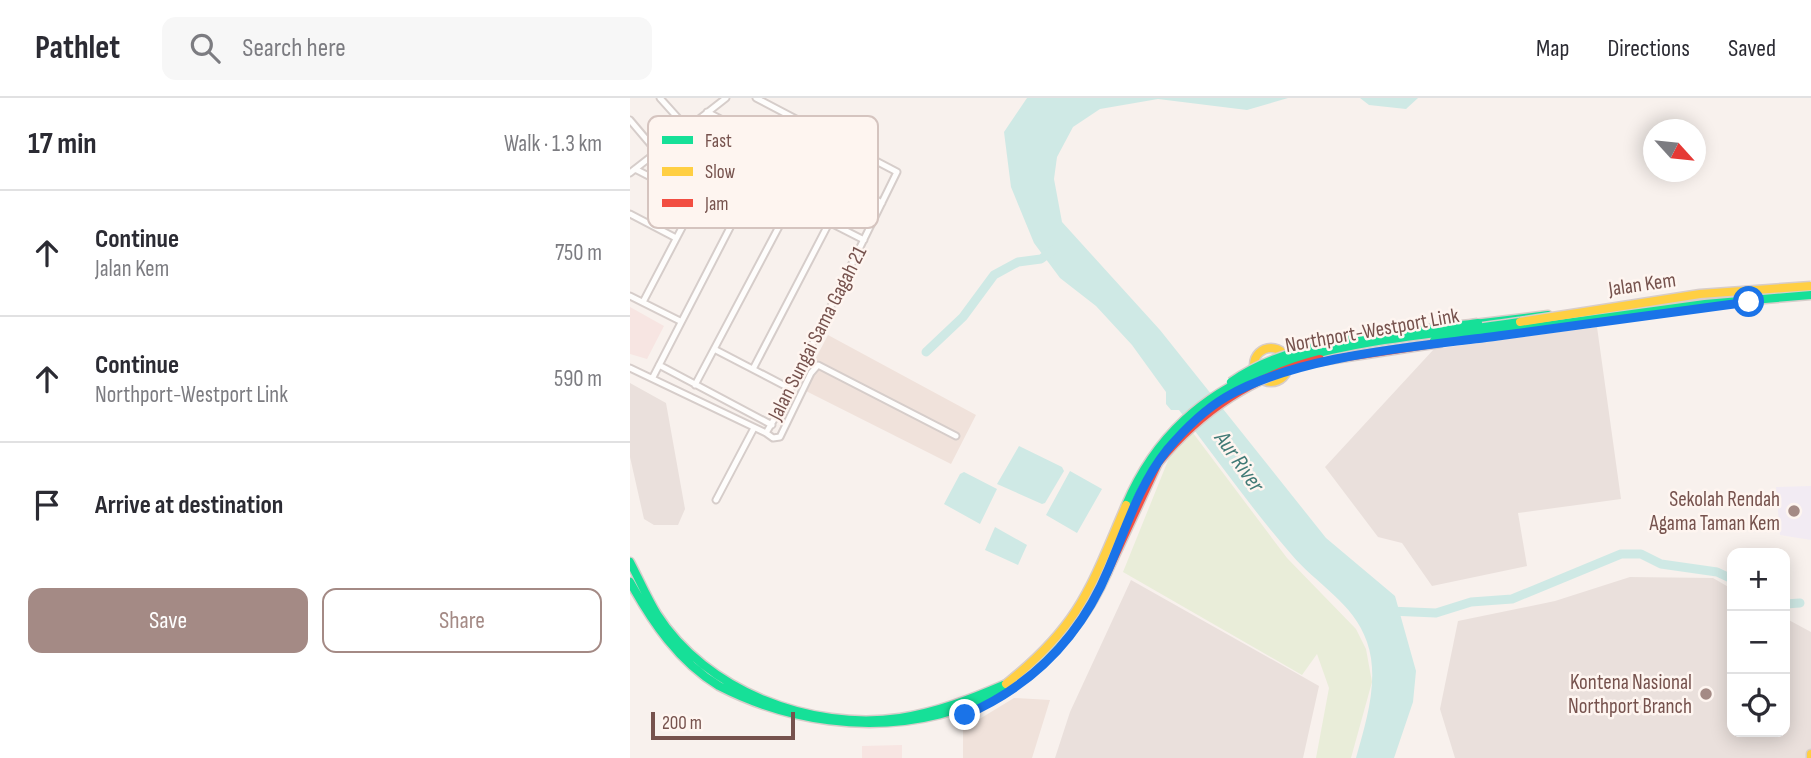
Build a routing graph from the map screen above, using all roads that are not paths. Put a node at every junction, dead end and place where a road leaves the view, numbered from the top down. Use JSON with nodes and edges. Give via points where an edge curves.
{"nodes":[{"id":1,"x":661,"y":98,"type":"edge"},
{"id":2,"x":726,"y":98,"type":"edge"},
{"id":3,"x":757,"y":98,"type":"edge"},
{"id":4,"x":707,"y":112,"type":"junction"},
{"id":5,"x":677,"y":116,"type":"edge"},
{"id":6,"x":702,"y":116,"type":"edge"},
{"id":7,"x":715,"y":116,"type":"edge"},
{"id":8,"x":790,"y":116,"type":"edge"},
{"id":9,"x":631,"y":122,"type":"edge"},
{"id":10,"x":648,"y":142,"type":"edge"},
{"id":11,"x":648,"y":159,"type":"edge"},
{"id":12,"x":878,"y":162,"type":"edge"},
{"id":13,"x":632,"y":171,"type":"edge"},
{"id":14,"x":648,"y":178,"type":"edge"},
{"id":15,"x":878,"y":201,"type":"edge"},
{"id":16,"x":882,"y":203,"type":"junction"},
{"id":17,"x":878,"y":211,"type":"edge"},
{"id":18,"x":630,"y":214,"type":"edge"},
{"id":19,"x":648,"y":223,"type":"edge"},
{"id":20,"x":657,"y":228,"type":"edge"},
{"id":21,"x":682,"y":228,"type":"edge"},
{"id":22,"x":730,"y":228,"type":"edge"},
{"id":23,"x":778,"y":228,"type":"edge"},
{"id":24,"x":826,"y":228,"type":"edge"},
{"id":25,"x":839,"y":228,"type":"edge"},
{"id":26,"x":870,"y":228,"type":"edge"},
{"id":27,"x":677,"y":238,"type":"junction"},
{"id":28,"x":864,"y":240,"type":"junction"},
{"id":29,"x":1811,"y":285,"type":"edge"},
{"id":30,"x":630,"y":296,"type":"edge"},
{"id":31,"x":1811,"y":296,"type":"edge"},
{"id":32,"x":643,"y":302,"type":"junction"},
{"id":33,"x":680,"y":321,"type":"junction"},
{"id":34,"x":1478,"y":323,"type":"junction"},
{"id":35,"x":1442,"y":343,"type":"junction"},
{"id":36,"x":714,"y":349,"type":"junction"},
{"id":37,"x":1286,"y":357,"type":"junction"},
{"id":38,"x":659,"y":365,"type":"junction"},
{"id":39,"x":630,"y":368,"type":"edge"},
{"id":40,"x":753,"y":369,"type":"junction"},
{"id":41,"x":1288,"y":369,"type":"junction"},
{"id":42,"x":653,"y":377,"type":"junction"},
{"id":43,"x":695,"y":385,"type":"junction"},
{"id":44,"x":790,"y":389,"type":"junction"},
{"id":45,"x":1224,"y":393,"type":"junction"},
{"id":46,"x":772,"y":425,"type":"junction"},
{"id":47,"x":754,"y":428,"type":"junction"},
{"id":48,"x":766,"y":433,"type":"junction"},
{"id":49,"x":956,"y":436,"type":"dead end"},
{"id":50,"x":716,"y":500,"type":"dead end"},
{"id":51,"x":630,"y":562,"type":"edge"},
{"id":52,"x":630,"y":582,"type":"edge"},
{"id":53,"x":1008,"y":688,"type":"junction"},
{"id":54,"x":920,"y":728,"type":"dead end"},
{"id":55,"x":833,"y":732,"type":"dead end"}],
"edges":[{"from":1,"to":5,"type":"street"},
{"from":2,"to":4,"type":"street"},
{"from":3,"to":8,"type":"street"},
{"from":4,"to":6,"type":"street"},
{"from":4,"to":7,"type":"street"},
{"from":9,"to":10,"type":"street"},
{"from":11,"to":13,"type":"street"},
{"from":12,"to":16,"type":"street","name":"Jalan Sungai Sama Gagah 21","via":[[897,172]]},
{"from":13,"to":14,"type":"street"},
{"from":15,"to":16,"type":"street"},
{"from":16,"to":17,"type":"street","name":"Jalan Sungai Sama Gagah 21"},
{"from":18,"to":19,"type":"street"},
{"from":20,"to":27,"type":"street"},
{"from":21,"to":27,"type":"street"},
{"from":22,"to":33,"type":"street"},
{"from":23,"to":36,"type":"street"},
{"from":24,"to":40,"type":"street"},
{"from":25,"to":28,"type":"street"},
{"from":26,"to":28,"type":"street","name":"Jalan Sungai Sama Gagah 21"},
{"from":27,"to":32,"type":"street"},
{"from":28,"to":44,"type":"street","name":"Jalan Sungai Sama Gagah 21"},
{"from":29,"to":34,"type":"main road","name":"Jalan Kem","via":[[1753,286]]},
{"from":29,"to":45,"type":"main road","name":"Northport-Westport Link","bridge":true,"via":[[1684,299],[1308,355],[1272,366]]},
{"from":30,"to":32,"type":"street"},
{"from":31,"to":35,"type":"main road","name":"Jalan Kem"},
{"from":31,"to":45,"type":"main road","name":"Northport-Westport Link","bridge":true,"via":[[1705,304],[1321,358]]},
{"from":32,"to":33,"type":"street"},
{"from":33,"to":38,"type":"street"},
{"from":34,"to":37,"type":"main road","name":"Jalan Kem"},
{"from":34,"to":45,"type":"main road","name":"Jalan Kem","bridge":true,"via":[[1298,349],[1249,369]]},
{"from":35,"to":41,"type":"main road","name":"Jalan Kem"},
{"from":35,"to":45,"type":"main road","name":"Jalan Kem","bridge":true,"via":[[1302,368]]},
{"from":36,"to":40,"type":"street"},
{"from":36,"to":43,"type":"street"},
{"from":37,"to":41,"type":"main road"},
{"from":37,"to":41,"type":"main road","via":[[1279,349],[1269,348],[1260,351],[1253,365],[1257,376],[1272,383]]},
{"from":38,"to":42,"type":"street"},
{"from":38,"to":43,"type":"street"},
{"from":39,"to":42,"type":"street","name":"Jalan Sungai Sama Gagah 21"},
{"from":40,"to":44,"type":"street"},
{"from":42,"to":47,"type":"street","name":"Jalan Sungai Sama Gagah 21"},
{"from":43,"to":46,"type":"street"},
{"from":44,"to":46,"type":"street","name":"Jalan Sungai Sama Gagah 21"},
{"from":45,"to":53,"type":"main road","name":"Northport-Westport Link","bridge":true,"via":[[1158,463],[1082,621],[1046,663]]},
{"from":46,"to":48,"type":"street","name":"Jalan Sungai Sama Gagah 21"},
{"from":47,"to":48,"type":"street","name":"Jalan Sungai Sama Gagah 21"},
{"from":47,"to":50,"type":"street"},
{"from":48,"to":49,"type":"street","via":[[772,439],[779,437],[818,365]]},
{"from":51,"to":53,"type":"main road","name":"Northport-Westport Link","via":[[667,629],[699,662],[740,692],[780,710],[839,724],[903,723],[952,711]]},
{"from":52,"to":55,"type":"main road","via":[[660,631],[718,686],[775,716]]},
{"from":53,"to":54,"type":"main road","name":"Northport-Westport Link","via":[[965,715]]}]}
